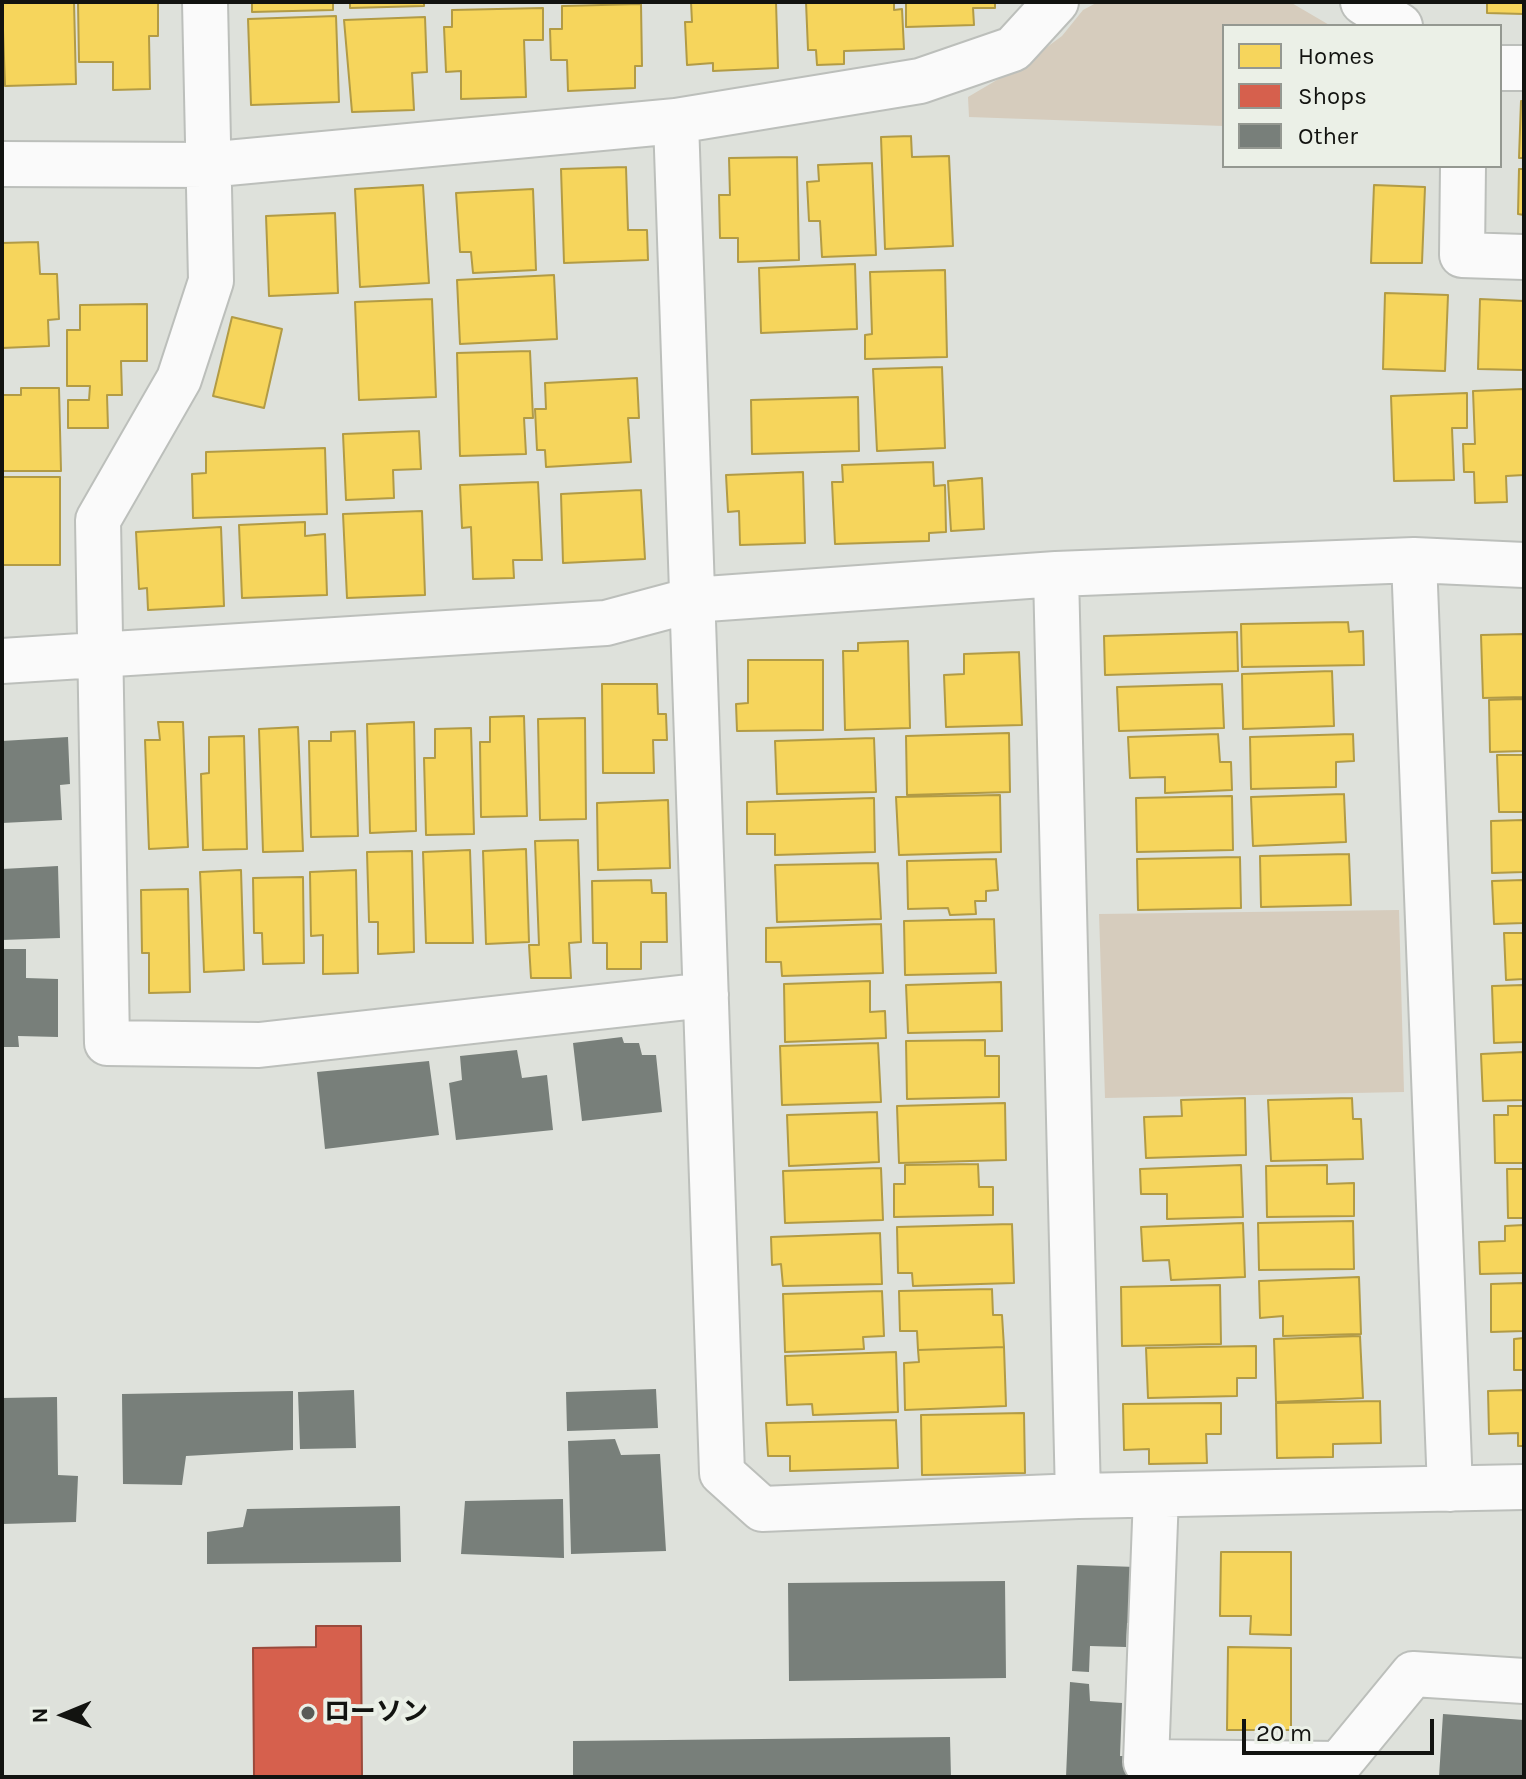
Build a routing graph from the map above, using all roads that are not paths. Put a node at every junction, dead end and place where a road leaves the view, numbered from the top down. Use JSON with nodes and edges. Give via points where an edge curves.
{"nodes":[{"id":1,"x":205,"y":2,"type":"edge"},
{"id":2,"x":1056,"y":2,"type":"edge"},
{"id":3,"x":1363,"y":2,"type":"edge"},
{"id":4,"x":1397,"y":24,"type":"edge"},
{"id":5,"x":1502,"y":68,"type":"edge"},
{"id":6,"x":1524,"y":68,"type":"edge"},
{"id":7,"x":676,"y":121,"type":"junction"},
{"id":8,"x":2,"y":164,"type":"edge"},
{"id":9,"x":206,"y":165,"type":"junction"},
{"id":10,"x":1463,"y":168,"type":"edge"},
{"id":11,"x":1524,"y":257,"type":"edge"},
{"id":12,"x":1414,"y":560,"type":"junction"},
{"id":13,"x":1524,"y":565,"type":"edge"},
{"id":14,"x":1056,"y":574,"type":"junction"},
{"id":15,"x":692,"y":600,"type":"junction"},
{"id":16,"x":98,"y":656,"type":"junction"},
{"id":17,"x":2,"y":661,"type":"edge"},
{"id":18,"x":706,"y":995,"type":"junction"},
{"id":19,"x":1524,"y":1487,"type":"edge"},
{"id":20,"x":1450,"y":1489,"type":"junction"},
{"id":21,"x":1156,"y":1495,"type":"junction"},
{"id":22,"x":1078,"y":1496,"type":"junction"},
{"id":23,"x":1524,"y":1681,"type":"edge"}],
"edges":[{"from":1,"to":9,"type":"street"},
{"from":2,"to":7,"type":"street","via":[[1013,49],[920,81]]},
{"from":3,"to":4,"type":"street"},
{"from":5,"to":6,"type":"street"},
{"from":7,"to":9,"type":"street"},
{"from":7,"to":15,"type":"street"},
{"from":8,"to":9,"type":"street"},
{"from":9,"to":16,"type":"street","via":[[211,281],[179,379],[98,520]]},
{"from":10,"to":11,"type":"street","via":[[1462,255]]},
{"from":12,"to":13,"type":"street"},
{"from":12,"to":14,"type":"street"},
{"from":12,"to":20,"type":"street"},
{"from":14,"to":15,"type":"street"},
{"from":14,"to":22,"type":"street"},
{"from":15,"to":16,"type":"street","via":[[606,623]]},
{"from":15,"to":18,"type":"street"},
{"from":16,"to":17,"type":"street"},
{"from":16,"to":18,"type":"street","via":[[107,1043],[259,1045]]},
{"from":18,"to":22,"type":"street","via":[[722,1473],[762,1509]]},
{"from":19,"to":20,"type":"street"},
{"from":20,"to":21,"type":"street"},
{"from":21,"to":22,"type":"street"},
{"from":21,"to":23,"type":"street","via":[[1146,1762],[1339,1764],[1413,1674]]}]}
